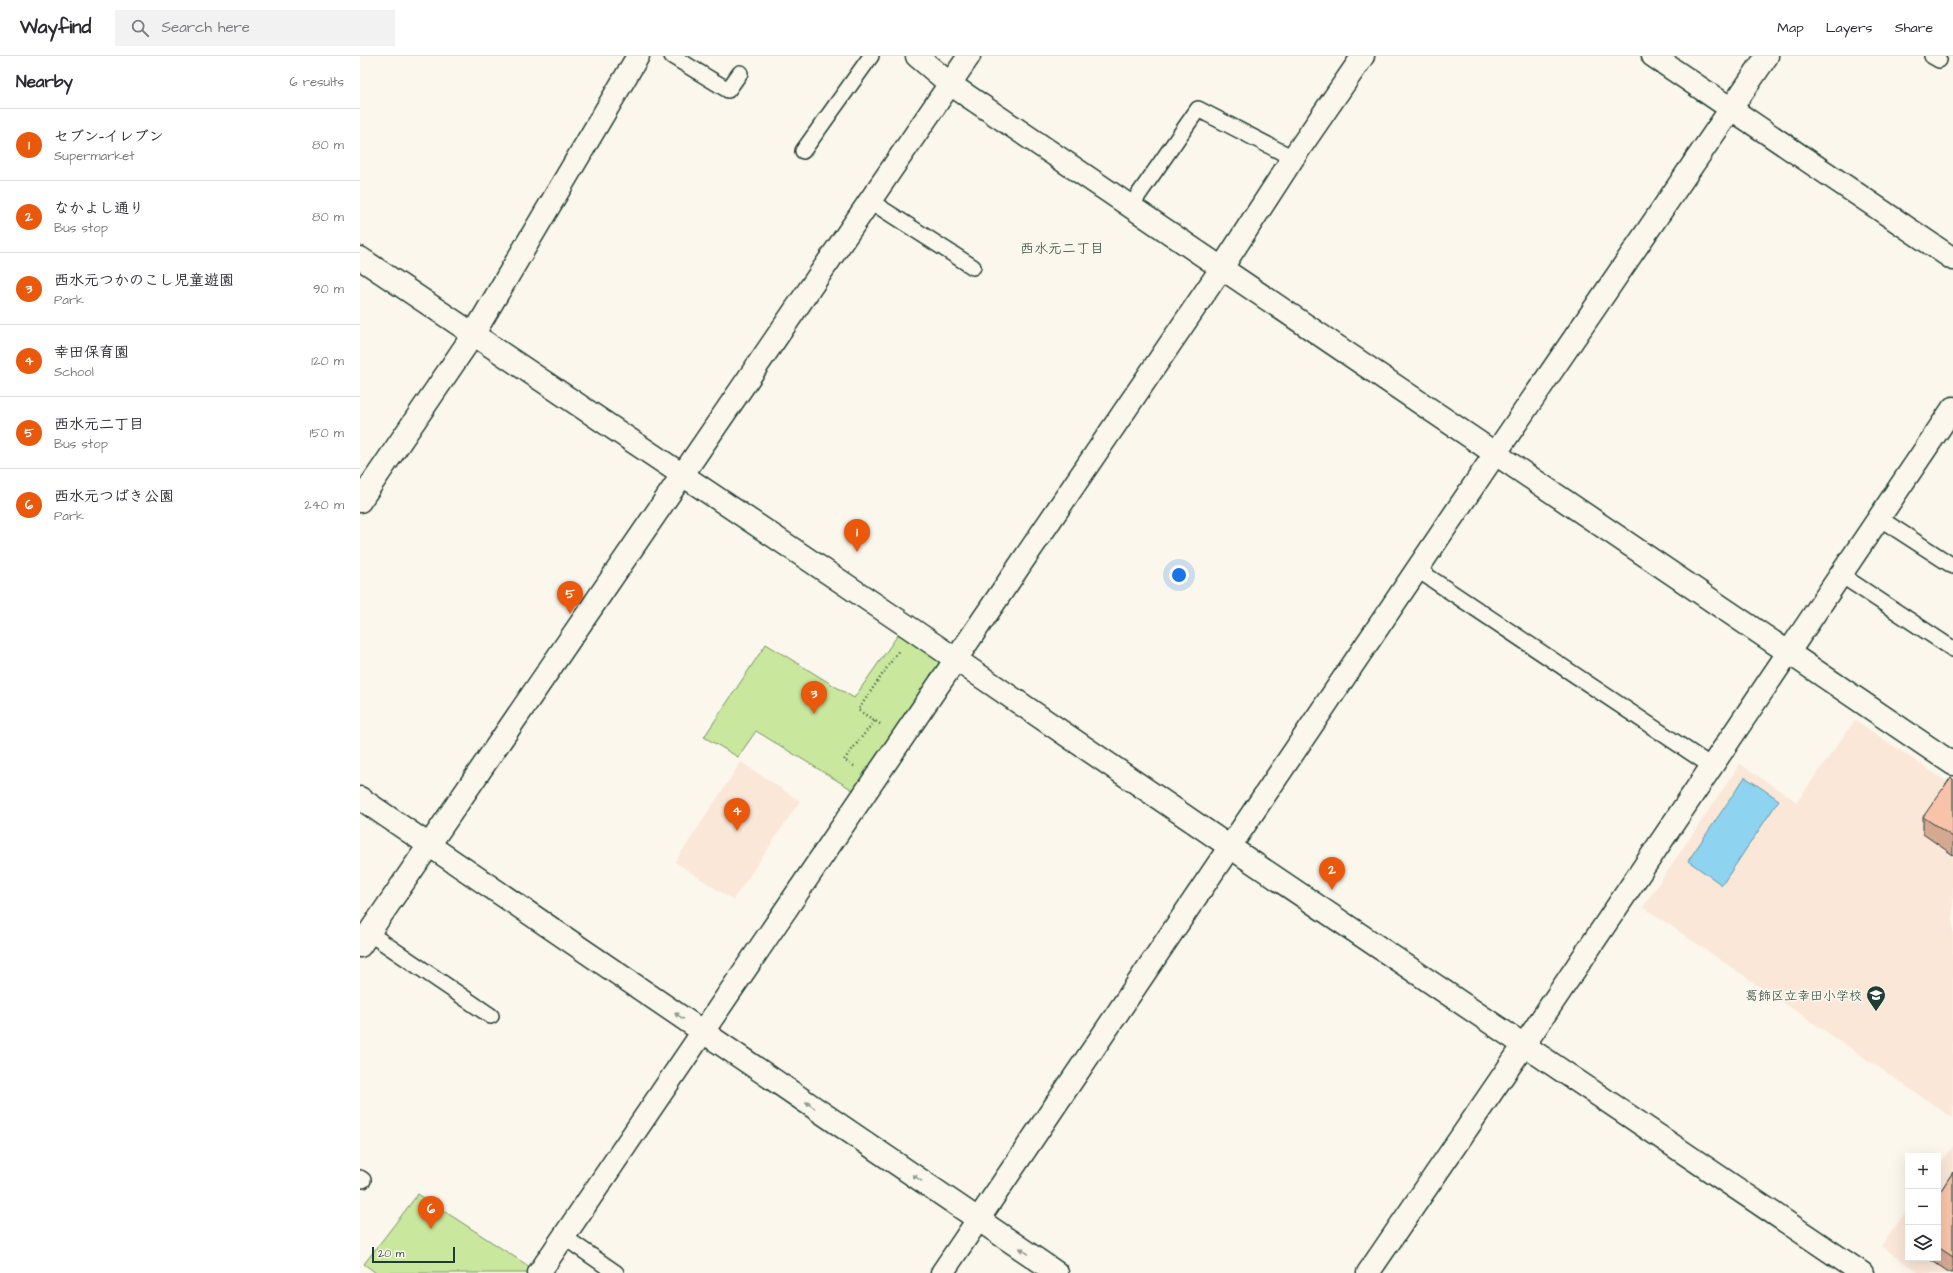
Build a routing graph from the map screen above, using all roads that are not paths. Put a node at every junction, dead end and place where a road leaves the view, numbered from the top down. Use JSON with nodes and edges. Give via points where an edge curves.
{"nodes":[{"id":1,"x":638,"y":56,"type":"edge"},
{"id":2,"x":672,"y":56,"type":"edge"},
{"id":3,"x":871,"y":56,"type":"edge"},
{"id":4,"x":917,"y":56,"type":"edge"},
{"id":5,"x":969,"y":56,"type":"edge"},
{"id":6,"x":1654,"y":56,"type":"edge"},
{"id":7,"x":1767,"y":56,"type":"edge"},
{"id":8,"x":1359,"y":57,"type":"edge"},
{"id":9,"x":740,"y":73,"type":"dead end"},
{"id":10,"x":950,"y":84,"type":"junction"},
{"id":11,"x":1730,"y":109,"type":"junction"},
{"id":12,"x":803,"y":151,"type":"dead end"},
{"id":13,"x":1293,"y":158,"type":"junction"},
{"id":14,"x":870,"y":201,"type":"junction"},
{"id":15,"x":1130,"y":206,"type":"junction"},
{"id":16,"x":360,"y":258,"type":"edge"},
{"id":17,"x":1953,"y":259,"type":"edge"},
{"id":18,"x":973,"y":267,"type":"dead end"},
{"id":19,"x":1221,"y":269,"type":"junction"},
{"id":20,"x":473,"y":335,"type":"junction"},
{"id":21,"x":1953,"y":408,"type":"edge"},
{"id":22,"x":1495,"y":454,"type":"junction"},
{"id":23,"x":682,"y":474,"type":"junction"},
{"id":24,"x":360,"y":501,"type":"edge"},
{"id":25,"x":1879,"y":518,"type":"junction"},
{"id":26,"x":1953,"y":566,"type":"edge"},
{"id":27,"x":1418,"y":570,"type":"junction"},
{"id":28,"x":1841,"y":575,"type":"junction"},
{"id":29,"x":1953,"y":649,"type":"edge"},
{"id":30,"x":1789,"y":652,"type":"junction"},
{"id":31,"x":956,"y":659,"type":"junction"},
{"id":32,"x":1953,"y":764,"type":"edge"},
{"id":33,"x":1711,"y":766,"type":"junction"},
{"id":34,"x":360,"y":798,"type":"edge"},
{"id":35,"x":429,"y":844,"type":"junction"},
{"id":36,"x":1230,"y":847,"type":"junction"},
{"id":37,"x":364,"y":940,"type":"edge"},
{"id":38,"x":491,"y":1016,"type":"dead end"},
{"id":39,"x":702,"y":1031,"type":"junction"},
{"id":40,"x":1524,"y":1045,"type":"junction"},
{"id":41,"x":978,"y":1220,"type":"junction"},
{"id":42,"x":564,"y":1237,"type":"junction"},
{"id":43,"x":539,"y":1273,"type":"edge"},
{"id":44,"x":616,"y":1273,"type":"edge"},
{"id":45,"x":942,"y":1273,"type":"edge"},
{"id":46,"x":1057,"y":1273,"type":"edge"},
{"id":47,"x":1368,"y":1273,"type":"edge"},
{"id":48,"x":1862,"y":1273,"type":"edge"}],
"edges":[{"from":1,"to":20,"type":"street"},
{"from":2,"to":9,"type":"lane","via":[[728,90]]},
{"from":3,"to":12,"type":"lane"},
{"from":4,"to":10,"type":"street"},
{"from":5,"to":10,"type":"street"},
{"from":6,"to":11,"type":"street"},
{"from":7,"to":11,"type":"street"},
{"from":8,"to":13,"type":"street"},
{"from":10,"to":14,"type":"street"},
{"from":10,"to":15,"type":"street"},
{"from":11,"to":17,"type":"street"},
{"from":11,"to":22,"type":"street"},
{"from":13,"to":15,"type":"lane","via":[[1198,110]]},
{"from":13,"to":19,"type":"street"},
{"from":14,"to":18,"type":"lane"},
{"from":14,"to":23,"type":"street"},
{"from":15,"to":19,"type":"street"},
{"from":16,"to":20,"type":"street"},
{"from":19,"to":22,"type":"street"},
{"from":19,"to":31,"type":"street"},
{"from":20,"to":23,"type":"street"},
{"from":20,"to":24,"type":"street"},
{"from":21,"to":25,"type":"street"},
{"from":22,"to":27,"type":"street"},
{"from":22,"to":30,"type":"street"},
{"from":23,"to":31,"type":"street"},
{"from":23,"to":35,"type":"street"},
{"from":25,"to":26,"type":"lane"},
{"from":25,"to":28,"type":"street"},
{"from":27,"to":33,"type":"lane"},
{"from":27,"to":36,"type":"street"},
{"from":28,"to":29,"type":"lane"},
{"from":28,"to":30,"type":"street"},
{"from":30,"to":32,"type":"street"},
{"from":30,"to":33,"type":"street"},
{"from":31,"to":36,"type":"street"},
{"from":31,"to":39,"type":"street"},
{"from":33,"to":40,"type":"street"},
{"from":34,"to":35,"type":"street"},
{"from":35,"to":37,"type":"street"},
{"from":39,"to":35,"type":"street","one_way":true},
{"from":36,"to":40,"type":"street"},
{"from":36,"to":41,"type":"street"},
{"from":37,"to":38,"type":"lane"},
{"from":41,"to":39,"type":"street","one_way":true},
{"from":39,"to":42,"type":"street"},
{"from":40,"to":47,"type":"street"},
{"from":40,"to":48,"type":"street"},
{"from":41,"to":45,"type":"street"},
{"from":46,"to":41,"type":"street","one_way":true},
{"from":42,"to":43,"type":"street"},
{"from":42,"to":44,"type":"lane"}]}
